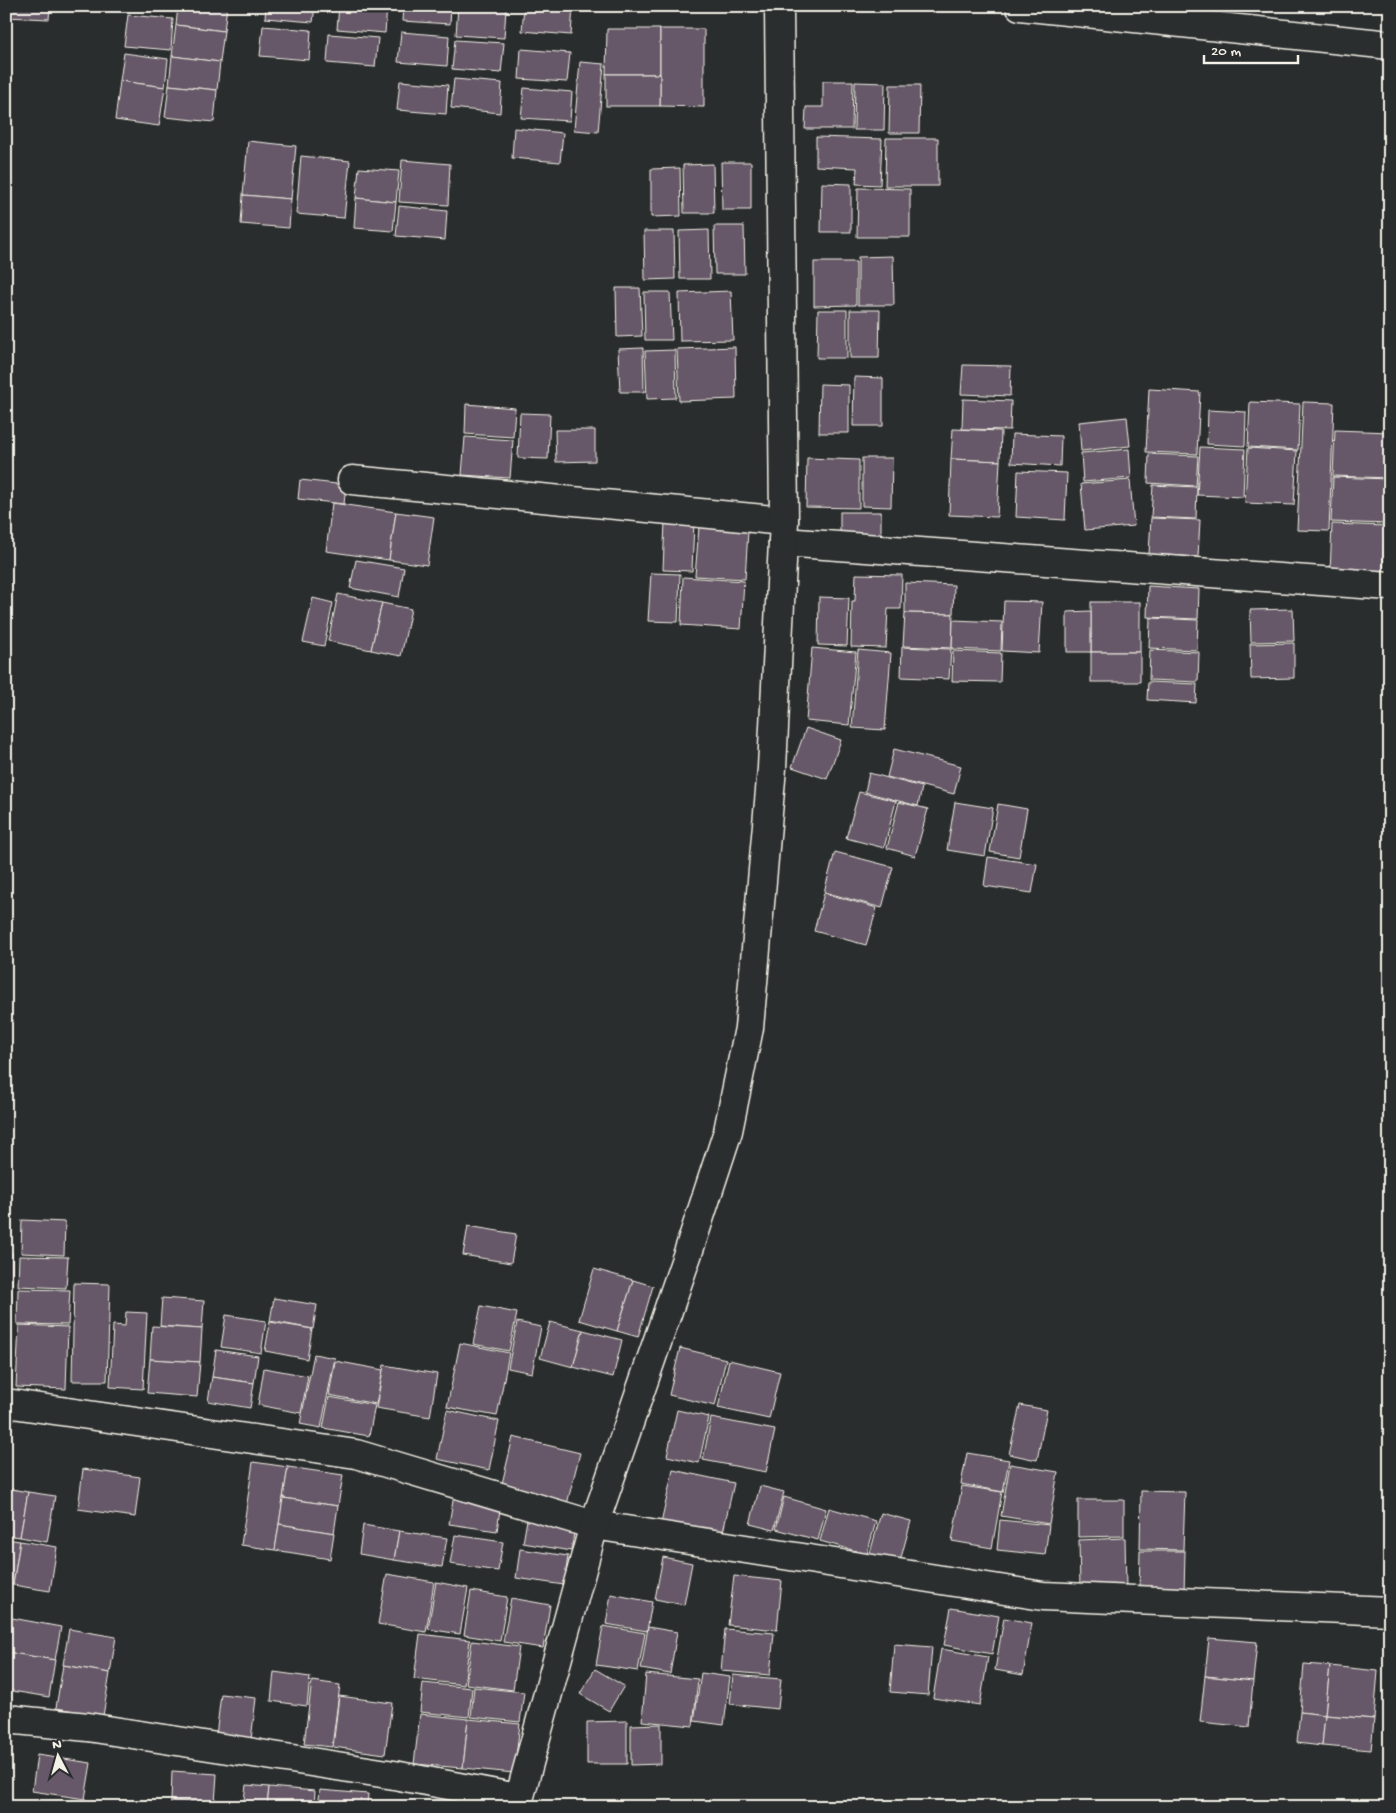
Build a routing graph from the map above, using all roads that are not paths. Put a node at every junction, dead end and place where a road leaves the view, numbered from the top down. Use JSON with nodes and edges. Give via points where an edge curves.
{"nodes":[{"id":1,"x":779,"y":6,"type":"edge"},
{"id":2,"x":1020,"y":6,"type":"edge"},
{"id":3,"x":1390,"y":45,"type":"edge"},
{"id":4,"x":352,"y":480,"type":"dead end"},
{"id":5,"x":783,"y":531,"type":"junction"},
{"id":6,"x":1390,"y":586,"type":"edge"},
{"id":7,"x":6,"y":1403,"type":"edge"},
{"id":8,"x":594,"y":1525,"type":"junction"},
{"id":9,"x":1390,"y":1611,"type":"edge"},
{"id":10,"x":6,"y":1719,"type":"edge"},
{"id":11,"x":517,"y":1803,"type":"edge"}],
"edges":[{"from":1,"to":5,"type":"street"},
{"from":2,"to":3,"type":"street"},
{"from":4,"to":5,"type":"street"},
{"from":5,"to":6,"type":"street"},
{"from":5,"to":8,"type":"street","via":[[772,768],[749,1028],[728,1132]]},
{"from":7,"to":8,"type":"street","via":[[356,1454]]},
{"from":8,"to":9,"type":"street","via":[[1043,1596]]},
{"from":8,"to":11,"type":"street"},
{"from":10,"to":11,"type":"street","via":[[107,1730],[394,1775]]}]}
